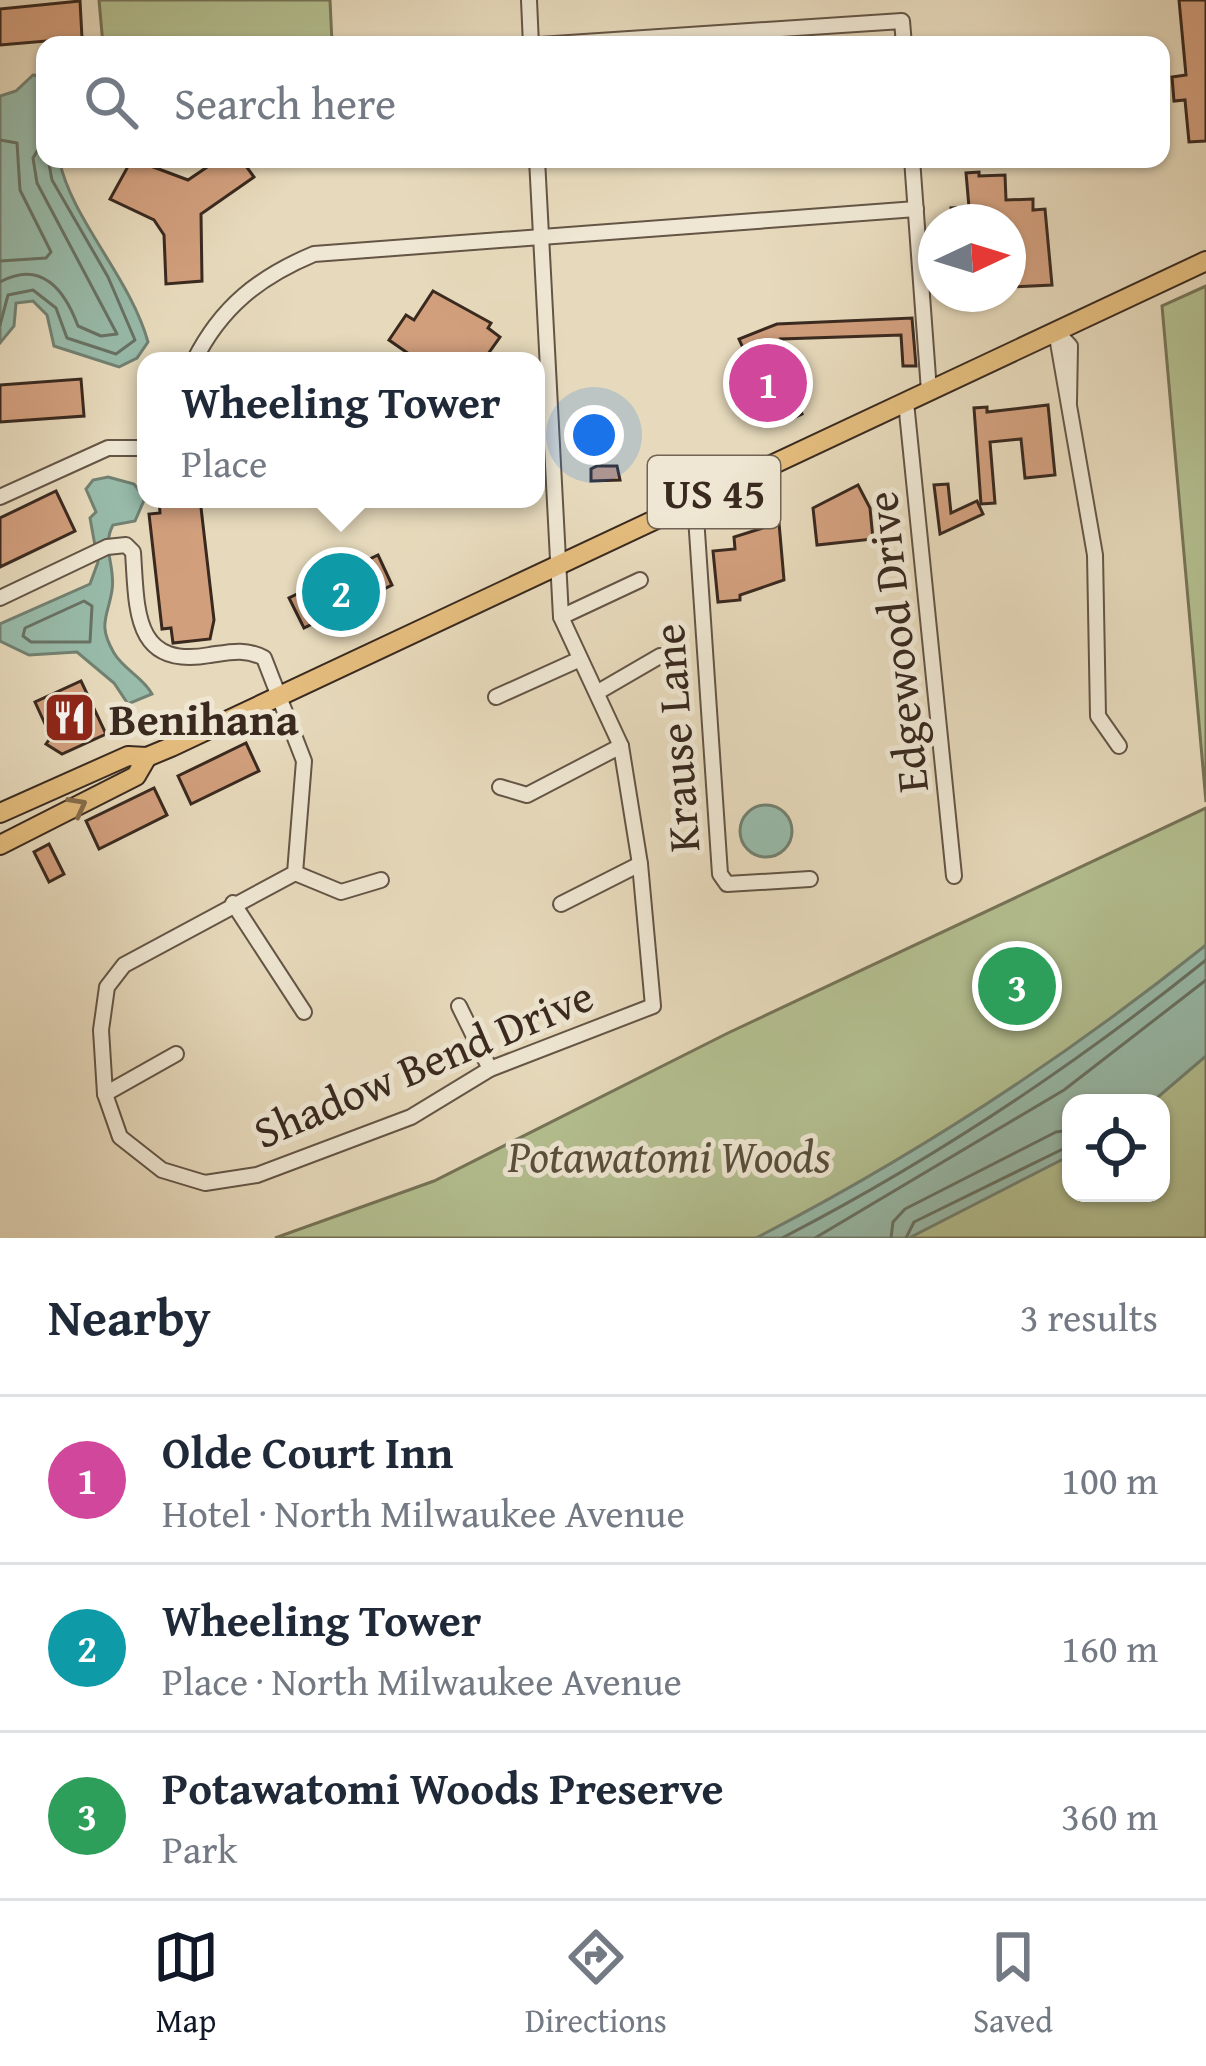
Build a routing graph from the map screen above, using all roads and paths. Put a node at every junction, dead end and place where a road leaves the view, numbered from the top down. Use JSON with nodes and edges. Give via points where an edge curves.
{"nodes":[{"id":1,"x":529,"y":0,"type":"edge"},
{"id":2,"x":534,"y":36,"type":"edge"},
{"id":3,"x":673,"y":36,"type":"edge"},
{"id":4,"x":903,"y":36,"type":"edge"},
{"id":5,"x":537,"y":168,"type":"edge"},
{"id":6,"x":913,"y":168,"type":"edge"},
{"id":7,"x":916,"y":208,"type":"junction"},
{"id":8,"x":541,"y":237,"type":"junction"},
{"id":9,"x":1206,"y":260,"type":"edge"},
{"id":10,"x":1056,"y":331,"type":"junction"},
{"id":11,"x":199,"y":352,"type":"edge"},
{"id":12,"x":929,"y":392,"type":"junction"},
{"id":13,"x":906,"y":402,"type":"junction"},
{"id":14,"x":137,"y":448,"type":"edge"},
{"id":15,"x":0,"y":497,"type":"edge"},
{"id":16,"x":695,"y":502,"type":"junction"},
{"id":17,"x":557,"y":567,"type":"junction"},
{"id":18,"x":640,"y":580,"type":"dead end"},
{"id":19,"x":0,"y":598,"type":"edge"},
{"id":20,"x":561,"y":616,"type":"junction"},
{"id":21,"x":660,"y":656,"type":"dead end"},
{"id":22,"x":578,"y":660,"type":"junction"},
{"id":23,"x":598,"y":692,"type":"junction"},
{"id":24,"x":496,"y":697,"type":"dead end"},
{"id":25,"x":278,"y":698,"type":"junction"},
{"id":26,"x":621,"y":746,"type":"junction"},
{"id":27,"x":1119,"y":746,"type":"dead end"},
{"id":28,"x":147,"y":757,"type":"junction"},
{"id":29,"x":500,"y":787,"type":"dead end"},
{"id":30,"x":0,"y":813,"type":"edge"},
{"id":31,"x":0,"y":844,"type":"edge"},
{"id":32,"x":640,"y":864,"type":"junction"},
{"id":33,"x":296,"y":873,"type":"junction"},
{"id":34,"x":954,"y":876,"type":"dead end"},
{"id":35,"x":810,"y":879,"type":"dead end"},
{"id":36,"x":381,"y":880,"type":"dead end"},
{"id":37,"x":232,"y":903,"type":"junction"},
{"id":38,"x":560,"y":904,"type":"dead end"},
{"id":39,"x":459,"y":1006,"type":"dead end"},
{"id":40,"x":304,"y":1012,"type":"dead end"},
{"id":41,"x":176,"y":1054,"type":"dead end"},
{"id":42,"x":490,"y":1069,"type":"junction"},
{"id":43,"x":105,"y":1094,"type":"junction"}],
"edges":[{"from":1,"to":2,"type":"street"},
{"from":3,"to":4,"type":"street","via":[[902,21]]},
{"from":5,"to":8,"type":"street","name":"Shadow Bend Drive"},
{"from":6,"to":7,"type":"street"},
{"from":7,"to":8,"type":"street"},
{"from":7,"to":12,"type":"street"},
{"from":8,"to":11,"type":"street","via":[[314,254],[240,296]]},
{"from":8,"to":17,"type":"street","name":"Shadow Bend Drive"},
{"from":9,"to":10,"type":"main road","number":"US 45"},
{"from":10,"to":12,"type":"main road","number":"US 45"},
{"from":10,"to":27,"type":"street","via":[[1095,554],[1098,716]]},
{"from":12,"to":13,"type":"main road","number":"US 45"},
{"from":13,"to":16,"type":"main road","number":"US 45"},
{"from":13,"to":34,"type":"street","name":"Edgewood Drive"},
{"from":14,"to":15,"type":"street","via":[[108,448]]},
{"from":16,"to":17,"type":"main road","number":"US 45"},
{"from":16,"to":35,"type":"street","name":"Krause Lane","via":[[720,874],[728,884]]},
{"from":17,"to":20,"type":"street","name":"Shadow Bend Drive"},
{"from":17,"to":25,"type":"main road","number":"US 45"},
{"from":18,"to":20,"type":"street"},
{"from":19,"to":25,"type":"street","via":[[126,545],[138,617],[161,654],[180,661],[254,653],[264,658]]},
{"from":20,"to":22,"type":"street","name":"Shadow Bend Drive"},
{"from":21,"to":23,"type":"street"},
{"from":22,"to":23,"type":"street","name":"Shadow Bend Drive"},
{"from":22,"to":24,"type":"street"},
{"from":23,"to":26,"type":"street","name":"Shadow Bend Drive"},
{"from":25,"to":28,"type":"main road","number":"US 45"},
{"from":25,"to":33,"type":"street","via":[[304,761]]},
{"from":26,"to":29,"type":"street","via":[[527,795]]},
{"from":26,"to":32,"type":"street","name":"Shadow Bend Drive"},
{"from":28,"to":30,"type":"main road","number":"US 45","via":[[128,756]]},
{"from":31,"to":28,"type":"main road","number":"US 45","one_way":true,"via":[[136,776]]},
{"from":32,"to":38,"type":"street"},
{"from":32,"to":42,"type":"street","name":"Shadow Bend Drive","via":[[652,1006]]},
{"from":33,"to":36,"type":"street","via":[[341,892]]},
{"from":33,"to":37,"type":"street","name":"Shadow Bend Drive"},
{"from":37,"to":40,"type":"street"},
{"from":37,"to":43,"type":"street","name":"Shadow Bend Drive","via":[[124,965],[106,987]]},
{"from":39,"to":42,"type":"street"},
{"from":41,"to":43,"type":"street"},
{"from":42,"to":43,"type":"street","name":"Shadow Bend Drive","via":[[411,1117],[257,1175],[205,1183],[162,1170],[120,1137]]}]}
